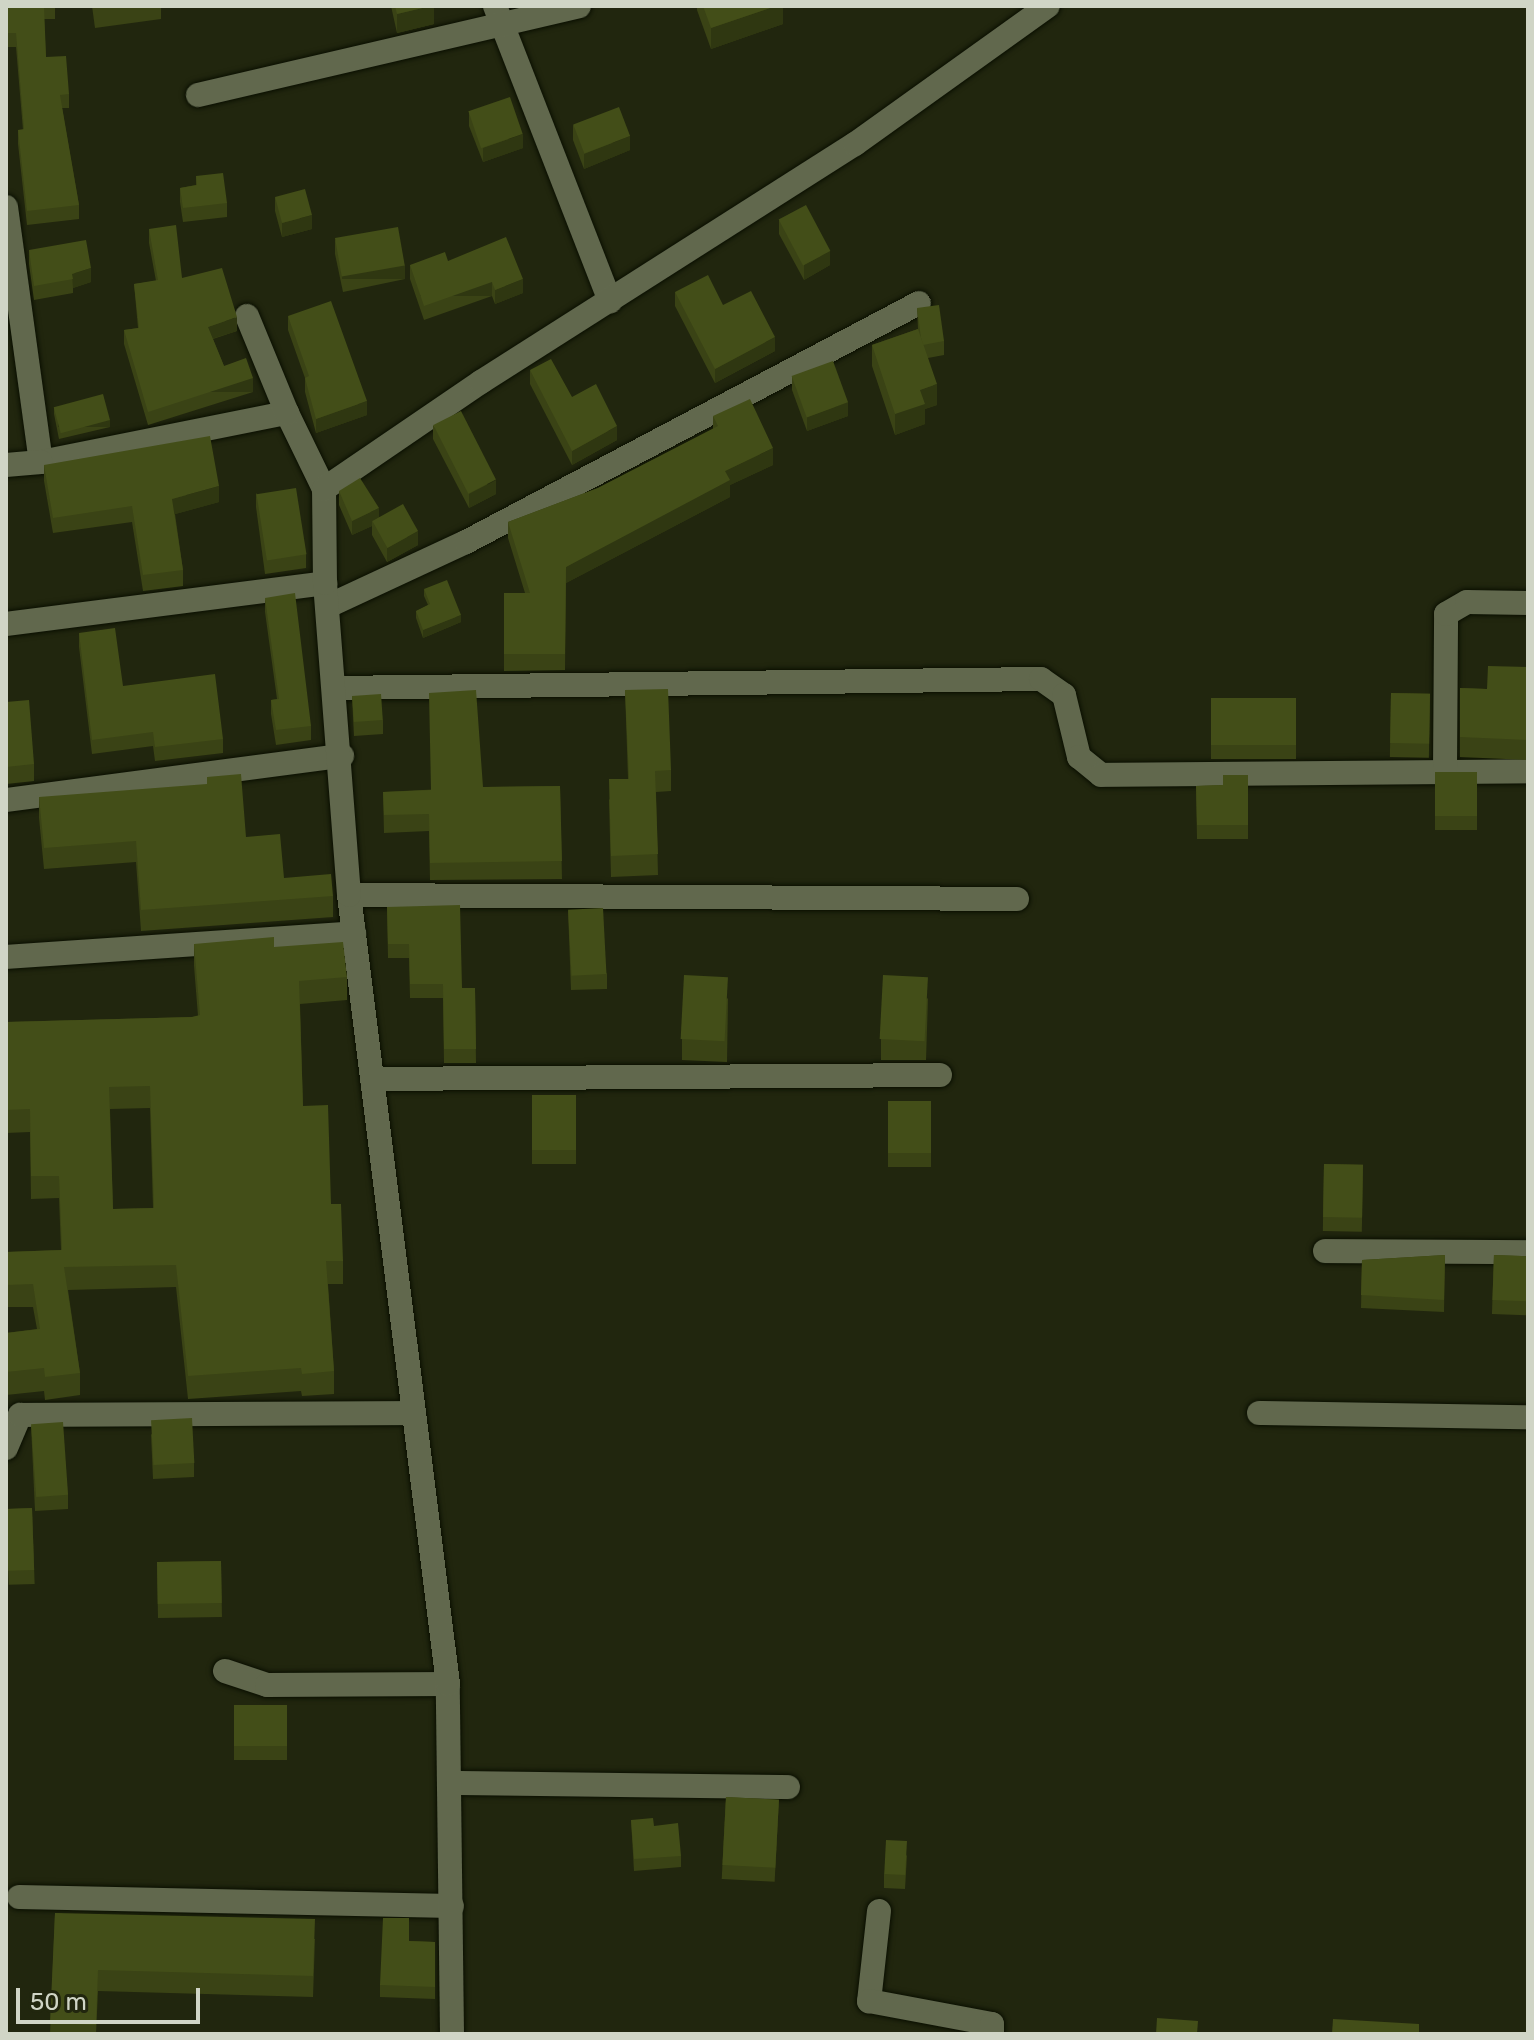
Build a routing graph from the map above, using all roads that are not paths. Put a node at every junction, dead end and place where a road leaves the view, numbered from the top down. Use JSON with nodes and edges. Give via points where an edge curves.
{"nodes":[{"id":1,"x":579,"y":6,"type":"edge"},
{"id":2,"x":1048,"y":6,"type":"edge"},
{"id":3,"x":498,"y":16,"type":"edge"},
{"id":4,"x":198,"y":95,"type":"dead end"},
{"id":5,"x":6,"y":207,"type":"edge"},
{"id":6,"x":610,"y":301,"type":"junction"},
{"id":7,"x":919,"y":303,"type":"dead end"},
{"id":8,"x":247,"y":316,"type":"dead end"},
{"id":9,"x":287,"y":413,"type":"junction"},
{"id":10,"x":41,"y":462,"type":"junction"},
{"id":11,"x":6,"y":465,"type":"edge"},
{"id":12,"x":324,"y":489,"type":"junction"},
{"id":13,"x":327,"y":594,"type":"junction"},
{"id":14,"x":1528,"y":603,"type":"edge"},
{"id":15,"x":6,"y":624,"type":"edge"},
{"id":16,"x":335,"y":688,"type":"junction"},
{"id":17,"x":342,"y":756,"type":"junction"},
{"id":18,"x":1445,"y":770,"type":"junction"},
{"id":19,"x":1528,"y":771,"type":"edge"},
{"id":20,"x":6,"y":800,"type":"edge"},
{"id":21,"x":349,"y":895,"type":"junction"},
{"id":22,"x":1017,"y":899,"type":"dead end"},
{"id":23,"x":354,"y":933,"type":"junction"},
{"id":24,"x":6,"y":957,"type":"edge"},
{"id":25,"x":940,"y":1075,"type":"dead end"},
{"id":26,"x":372,"y":1079,"type":"junction"},
{"id":27,"x":1325,"y":1251,"type":"dead end"},
{"id":28,"x":1528,"y":1252,"type":"edge"},
{"id":29,"x":411,"y":1413,"type":"junction"},
{"id":30,"x":1259,"y":1413,"type":"dead end"},
{"id":31,"x":1528,"y":1417,"type":"edge"},
{"id":32,"x":6,"y":1448,"type":"edge"},
{"id":33,"x":225,"y":1671,"type":"dead end"},
{"id":34,"x":448,"y":1684,"type":"junction"},
{"id":35,"x":452,"y":1783,"type":"junction"},
{"id":36,"x":788,"y":1787,"type":"dead end"},
{"id":37,"x":19,"y":1897,"type":"dead end"},
{"id":38,"x":452,"y":1906,"type":"junction"},
{"id":39,"x":879,"y":1911,"type":"dead end"},
{"id":40,"x":452,"y":2034,"type":"edge"},
{"id":41,"x":992,"y":2034,"type":"edge"}],
"edges":[{"from":1,"to":3,"type":"street"},
{"from":2,"to":6,"type":"street","via":[[855,144]]},
{"from":3,"to":4,"type":"street"},
{"from":3,"to":6,"type":"street"},
{"from":5,"to":10,"type":"street"},
{"from":6,"to":12,"type":"street"},
{"from":7,"to":13,"type":"street","via":[[466,542]]},
{"from":8,"to":9,"type":"street"},
{"from":9,"to":10,"type":"street"},
{"from":9,"to":12,"type":"street"},
{"from":10,"to":11,"type":"street"},
{"from":12,"to":13,"type":"street"},
{"from":13,"to":15,"type":"street"},
{"from":13,"to":16,"type":"street"},
{"from":14,"to":18,"type":"street","via":[[1467,602],[1446,614]]},
{"from":16,"to":17,"type":"street"},
{"from":16,"to":18,"type":"street","via":[[1041,679],[1064,695],[1079,757],[1101,775]]},
{"from":17,"to":20,"type":"street"},
{"from":17,"to":21,"type":"street"},
{"from":18,"to":19,"type":"street"},
{"from":21,"to":22,"type":"street"},
{"from":21,"to":23,"type":"street"},
{"from":23,"to":24,"type":"street"},
{"from":23,"to":26,"type":"street"},
{"from":25,"to":26,"type":"street"},
{"from":26,"to":29,"type":"street"},
{"from":27,"to":28,"type":"street"},
{"from":29,"to":32,"type":"street","via":[[20,1415]]},
{"from":29,"to":34,"type":"street"},
{"from":30,"to":31,"type":"street"},
{"from":33,"to":34,"type":"street","via":[[267,1685]]},
{"from":34,"to":35,"type":"street"},
{"from":35,"to":36,"type":"street"},
{"from":35,"to":38,"type":"street"},
{"from":37,"to":38,"type":"street"},
{"from":38,"to":40,"type":"street"},
{"from":39,"to":41,"type":"street","via":[[869,2001],[992,2024]]}]}
